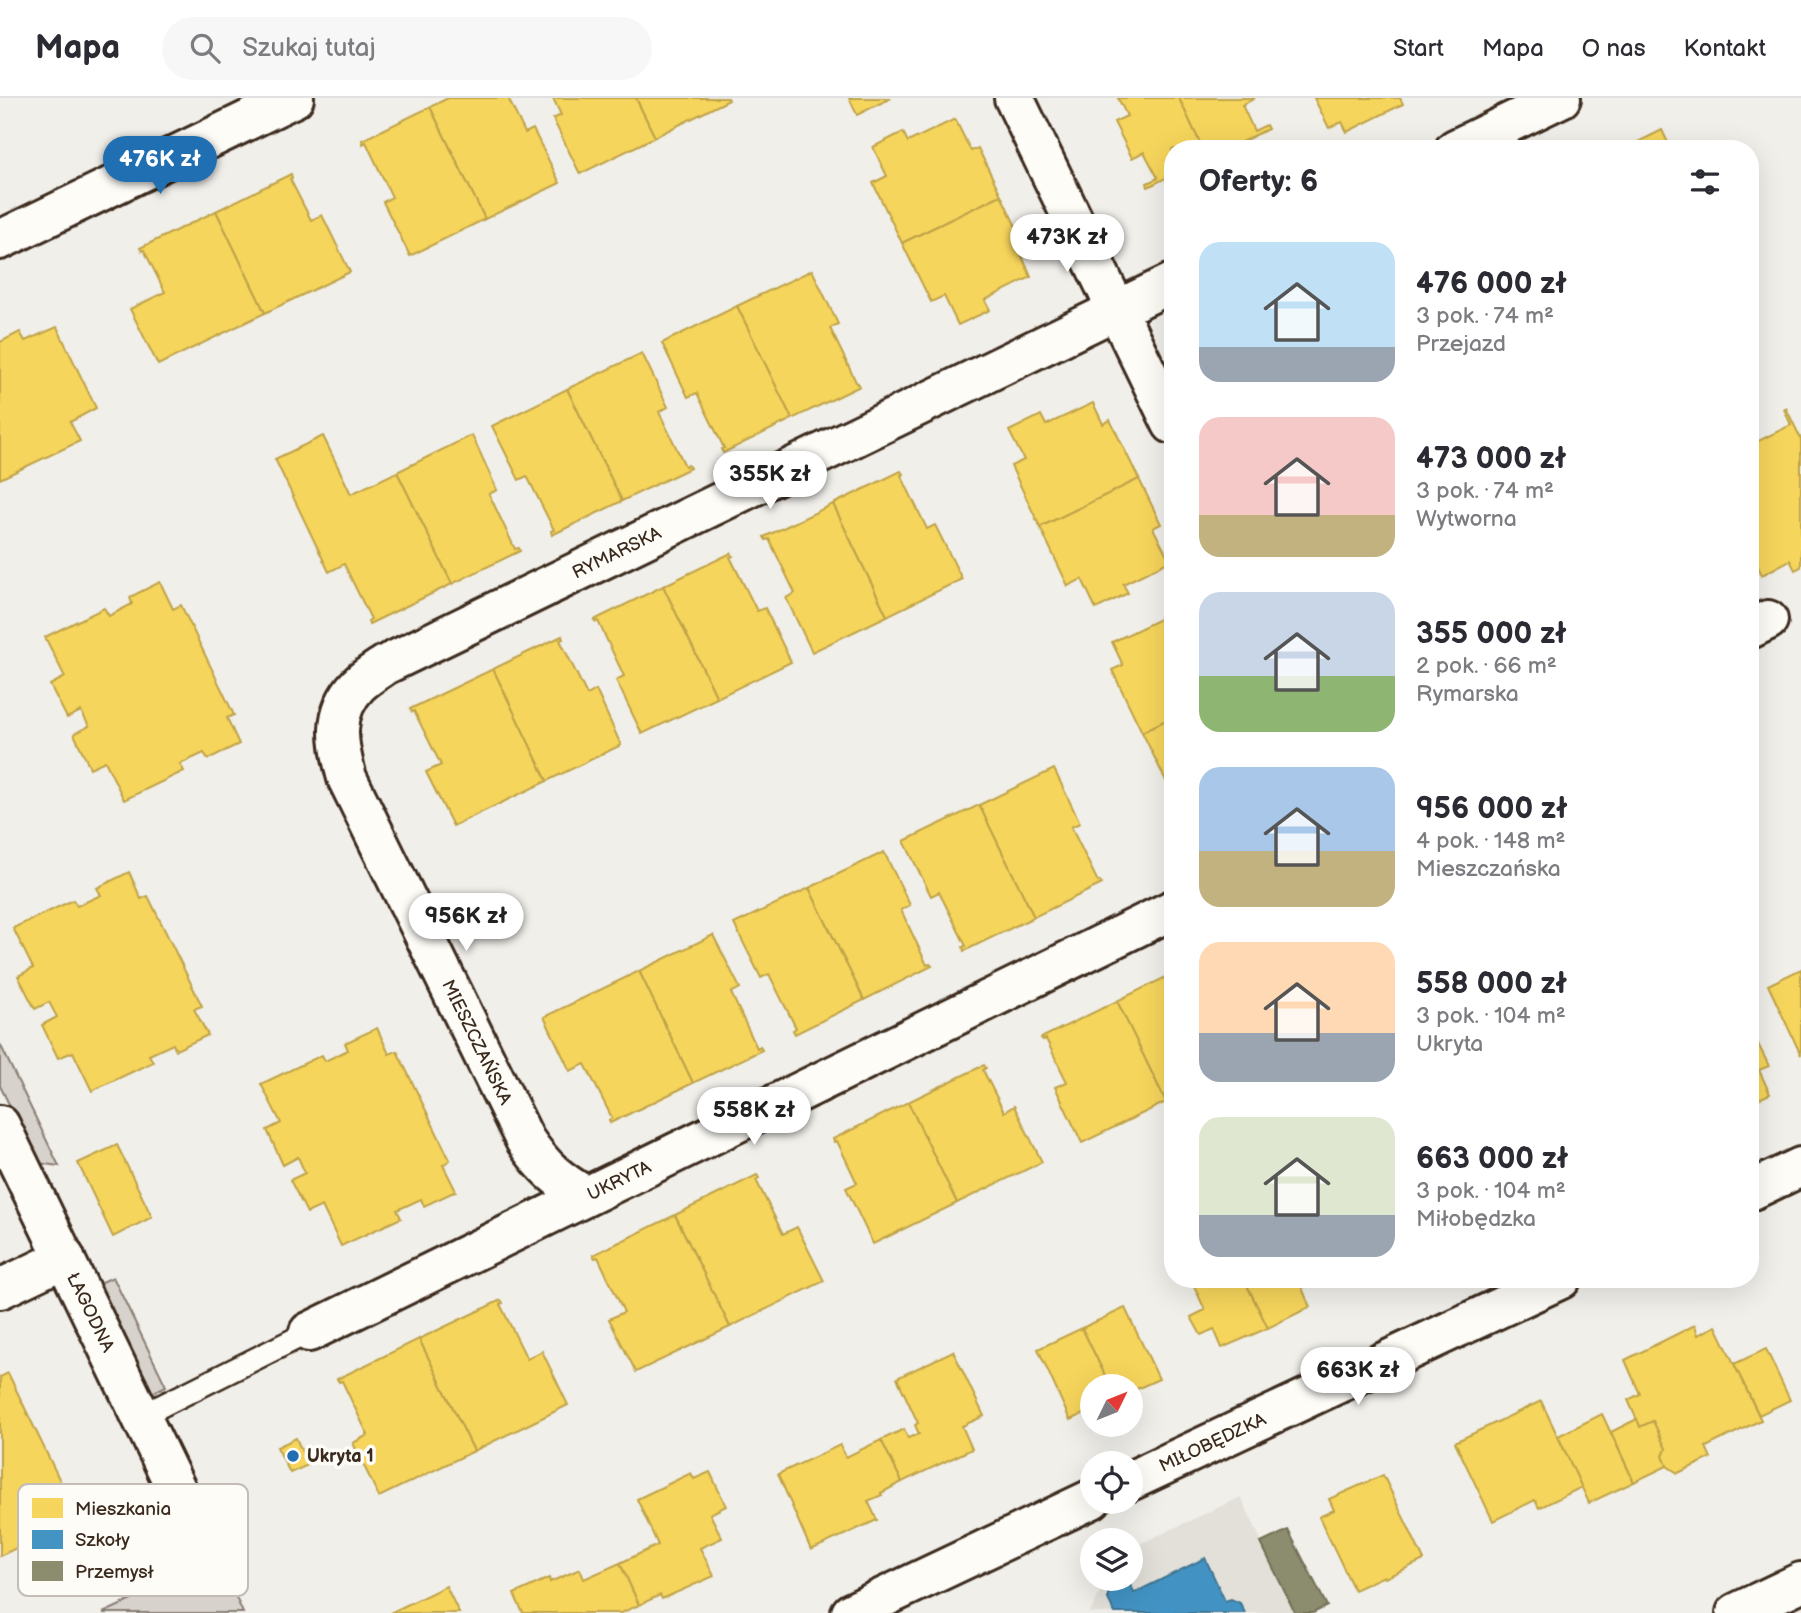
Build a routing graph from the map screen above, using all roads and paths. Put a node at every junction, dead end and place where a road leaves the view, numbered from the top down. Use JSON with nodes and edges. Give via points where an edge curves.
{"nodes":[{"id":1,"x":294,"y":98,"type":"edge"},
{"id":2,"x":1014,"y":98,"type":"edge"},
{"id":3,"x":1561,"y":98,"type":"edge"},
{"id":4,"x":1474,"y":140,"type":"edge"},
{"id":5,"x":0,"y":240,"type":"edge"},
{"id":6,"x":1164,"y":287,"type":"edge"},
{"id":7,"x":1118,"y":310,"type":"junction"},
{"id":8,"x":1164,"y":407,"type":"edge"},
{"id":9,"x":341,"y":712,"type":"joint"},
{"id":10,"x":1164,"y":914,"type":"edge"},
{"id":11,"x":0,"y":1125,"type":"edge"},
{"id":12,"x":1801,"y":1167,"type":"edge"},
{"id":13,"x":1759,"y":1187,"type":"edge"},
{"id":14,"x":586,"y":1196,"type":"junction"},
{"id":15,"x":65,"y":1258,"type":"junction"},
{"id":16,"x":1542,"y":1288,"type":"edge"},
{"id":17,"x":0,"y":1289,"type":"edge"},
{"id":18,"x":309,"y":1332,"type":"joint"},
{"id":19,"x":141,"y":1416,"type":"junction"},
{"id":20,"x":1143,"y":1475,"type":"edge"},
{"id":21,"x":173,"y":1484,"type":"edge"},
{"id":22,"x":1080,"y":1505,"type":"edge"},
{"id":23,"x":1801,"y":1582,"type":"edge"},
{"id":24,"x":851,"y":1613,"type":"edge"},
{"id":25,"x":1736,"y":1613,"type":"edge"}],
"edges":[{"from":1,"to":5,"type":"street"},
{"from":2,"to":7,"type":"street"},
{"from":3,"to":4,"type":"street"},
{"from":6,"to":7,"type":"street","name":"RYMARSKA"},
{"from":7,"to":8,"type":"street"},
{"from":7,"to":9,"type":"street","name":"RYMARSKA","via":[[385,665],[357,686]]},
{"from":9,"to":14,"type":"street","name":"MIESZCZAŃSKA","via":[[337,744],[347,778],[519,1128],[540,1163],[559,1181]]},
{"from":10,"to":14,"type":"street","name":"UKRYTA"},
{"from":11,"to":15,"type":"street","name":"ŁAGODNA"},
{"from":12,"to":13,"type":"street"},
{"from":14,"to":18,"type":"street","name":"UKRYTA"},
{"from":15,"to":17,"type":"street"},
{"from":15,"to":19,"type":"street","name":"ŁAGODNA"},
{"from":16,"to":20,"type":"street","name":"MIŁOBĘDZKA"},
{"from":18,"to":19,"type":"lane","name":"UKRYTA"},
{"from":19,"to":21,"type":"street","name":"ŁAGODNA"},
{"from":22,"to":24,"type":"street"},
{"from":23,"to":25,"type":"street"}]}
